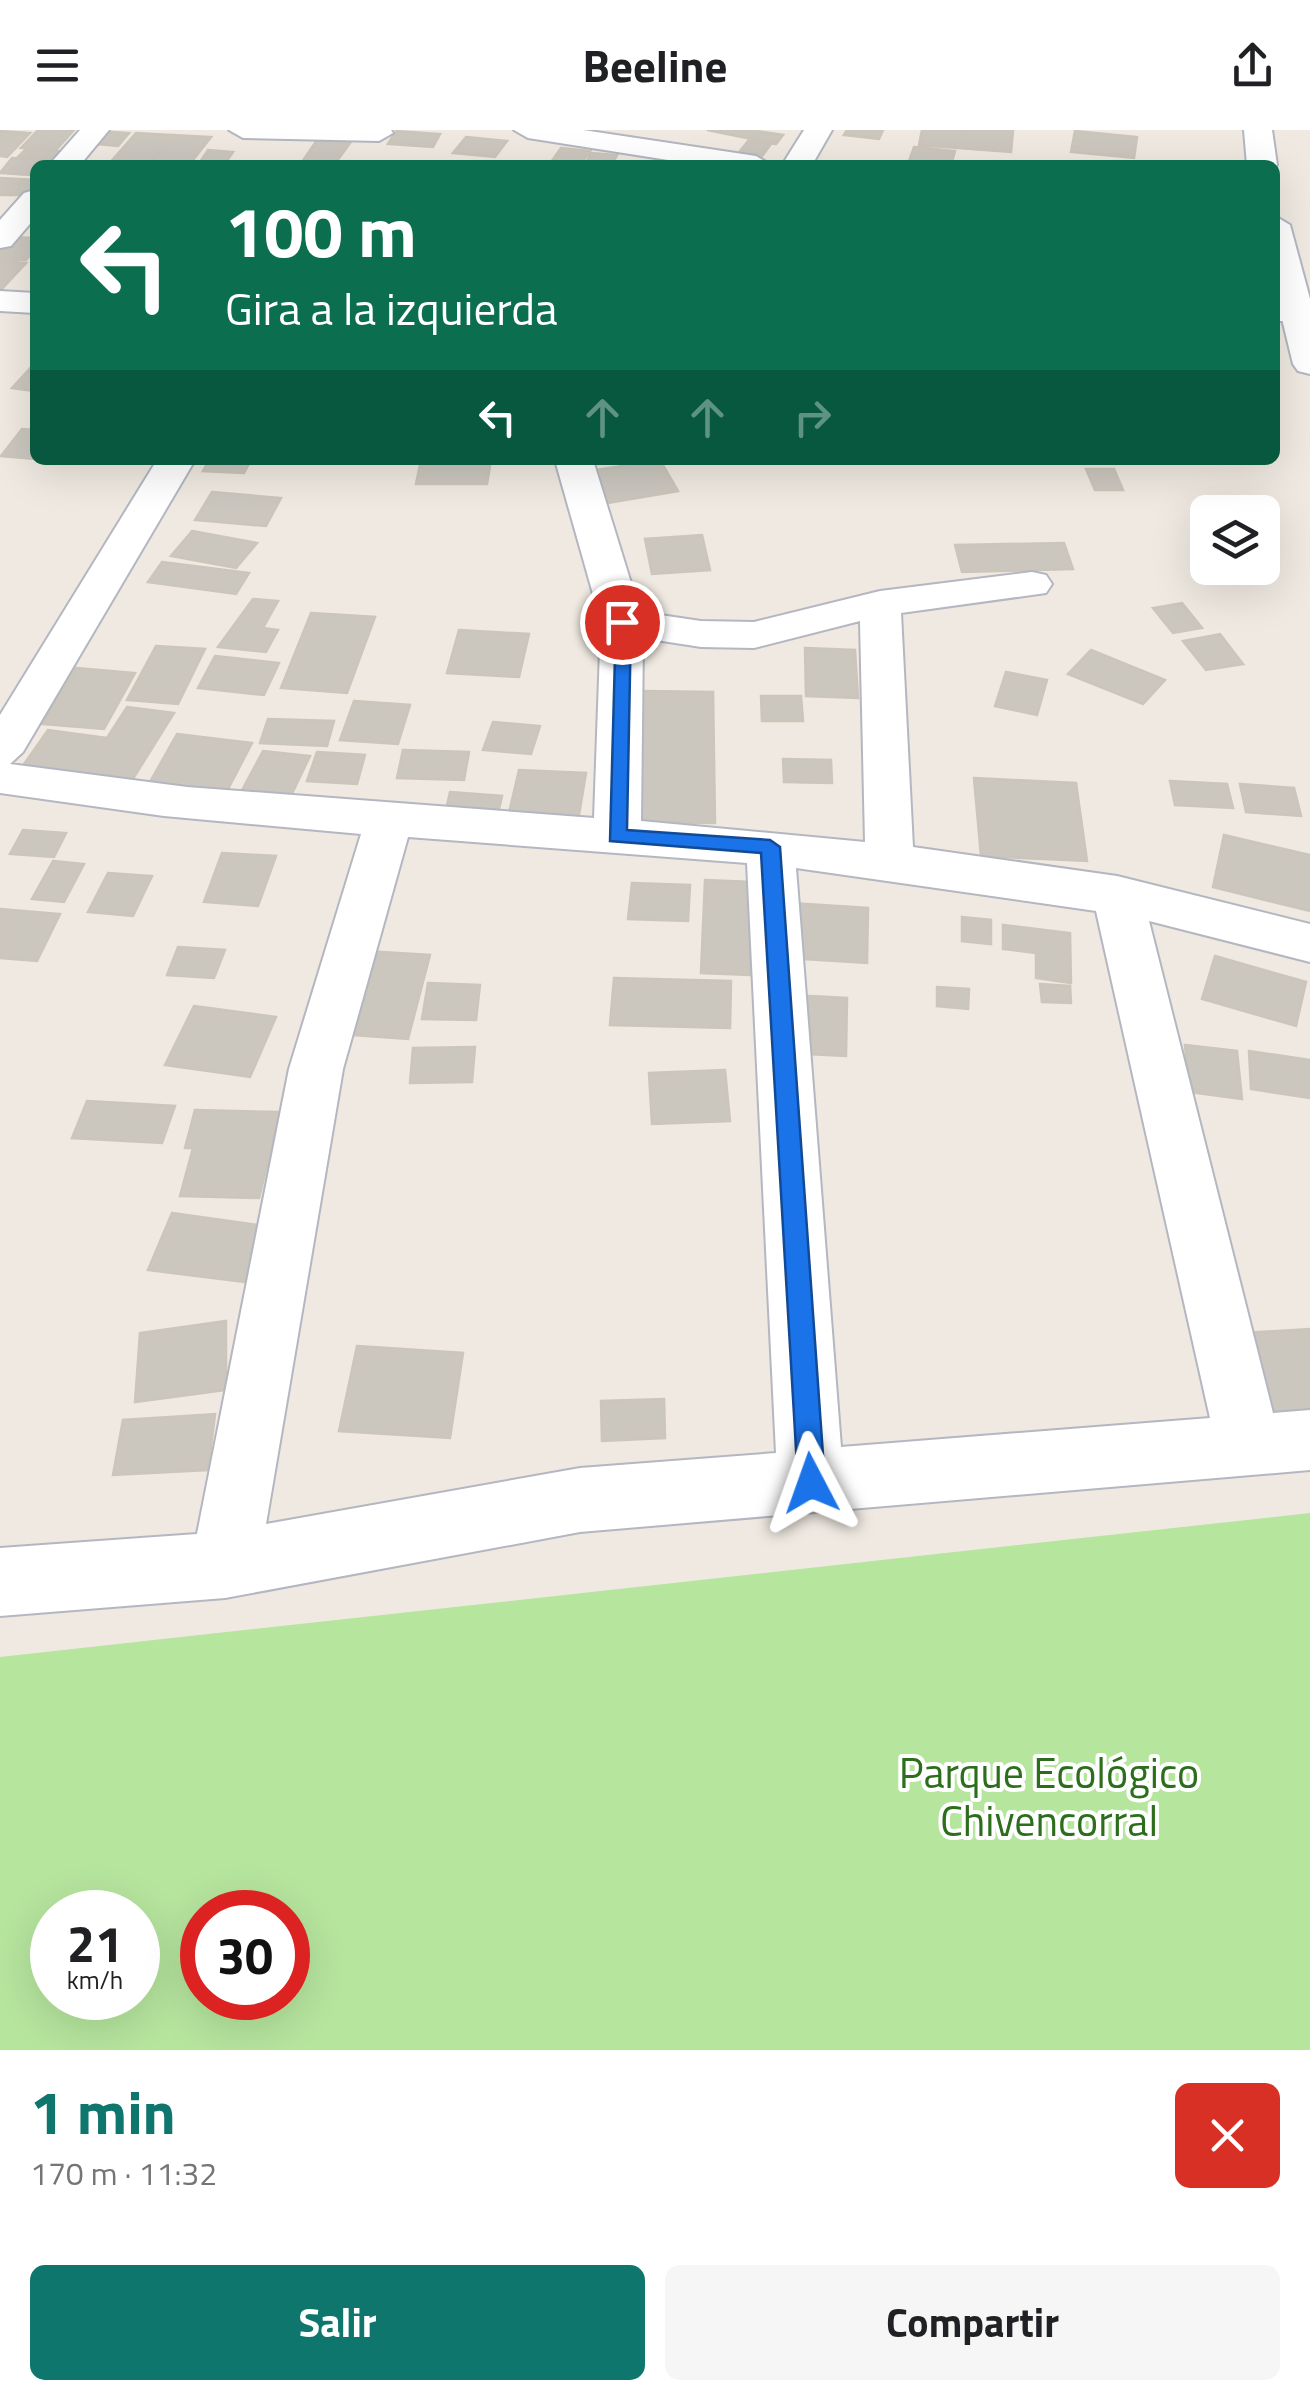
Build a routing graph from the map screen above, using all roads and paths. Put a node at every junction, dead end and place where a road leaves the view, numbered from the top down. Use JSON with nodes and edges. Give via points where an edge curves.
{"nodes":[{"id":1,"x":95,"y":130,"type":"edge"},
{"id":2,"x":243,"y":130,"type":"edge"},
{"id":3,"x":528,"y":130,"type":"edge"},
{"id":4,"x":818,"y":130,"type":"edge"},
{"id":5,"x":1258,"y":130,"type":"edge"},
{"id":6,"x":311,"y":132,"type":"edge"},
{"id":7,"x":380,"y":132,"type":"edge"},
{"id":8,"x":68,"y":160,"type":"edge"},
{"id":9,"x":294,"y":160,"type":"edge"},
{"id":10,"x":362,"y":160,"type":"edge"},
{"id":11,"x":723,"y":160,"type":"edge"},
{"id":12,"x":799,"y":160,"type":"edge"},
{"id":13,"x":1261,"y":160,"type":"edge"},
{"id":14,"x":0,"y":198,"type":"edge"},
{"id":15,"x":30,"y":201,"type":"edge"},
{"id":16,"x":30,"y":205,"type":"edge"},
{"id":17,"x":0,"y":239,"type":"edge"},
{"id":18,"x":1280,"y":248,"type":"edge"},
{"id":19,"x":0,"y":301,"type":"edge"},
{"id":20,"x":30,"y":304,"type":"edge"},
{"id":21,"x":1293,"y":311,"type":"edge"},
{"id":22,"x":1310,"y":364,"type":"edge"},
{"id":23,"x":173,"y":465,"type":"edge"},
{"id":24,"x":575,"y":465,"type":"edge"},
{"id":25,"x":1032,"y":584,"type":"dead end"},
{"id":26,"x":880,"y":603,"type":"junction"},
{"id":27,"x":622,"y":622,"type":"junction"},
{"id":28,"x":0,"y":752,"type":"edge"},
{"id":29,"x":0,"y":778,"type":"edge"},
{"id":30,"x":390,"y":817,"type":"junction"},
{"id":31,"x":617,"y":836,"type":"junction"},
{"id":32,"x":770,"y":847,"type":"junction"},
{"id":33,"x":890,"y":863,"type":"junction"},
{"id":34,"x":1117,"y":894,"type":"junction"},
{"id":35,"x":1310,"y":943,"type":"edge"},
{"id":36,"x":1279,"y":1441,"type":"edge"},
{"id":37,"x":811,"y":1483,"type":"junction"},
{"id":38,"x":225,"y":1565,"type":"junction"},
{"id":39,"x":0,"y":1582,"type":"edge"}],
"edges":[{"from":1,"to":8,"type":"street"},
{"from":2,"to":6,"type":"street"},
{"from":3,"to":11,"type":"street"},
{"from":4,"to":12,"type":"street"},
{"from":5,"to":13,"type":"street"},
{"from":6,"to":7,"type":"street"},
{"from":6,"to":9,"type":"street"},
{"from":7,"to":10,"type":"street"},
{"from":14,"to":15,"type":"street"},
{"from":16,"to":17,"type":"street"},
{"from":18,"to":21,"type":"street"},
{"from":19,"to":20,"type":"street"},
{"from":21,"to":22,"type":"street"},
{"from":23,"to":28,"type":"street"},
{"from":24,"to":27,"type":"street"},
{"from":25,"to":26,"type":"street"},
{"from":26,"to":27,"type":"street","via":[[754,634]]},
{"from":26,"to":33,"type":"street"},
{"from":27,"to":31,"type":"street"},
{"from":29,"to":30,"type":"street","via":[[186,803]]},
{"from":30,"to":31,"type":"street"},
{"from":30,"to":38,"type":"street","via":[[316,1069]]},
{"from":31,"to":32,"type":"street"},
{"from":32,"to":33,"type":"street"},
{"from":32,"to":37,"type":"street"},
{"from":33,"to":34,"type":"street"},
{"from":34,"to":35,"type":"street"},
{"from":34,"to":36,"type":"street"},
{"from":36,"to":37,"type":"street"},
{"from":37,"to":38,"type":"street","via":[[580,1500]]},
{"from":38,"to":39,"type":"street"}]}
